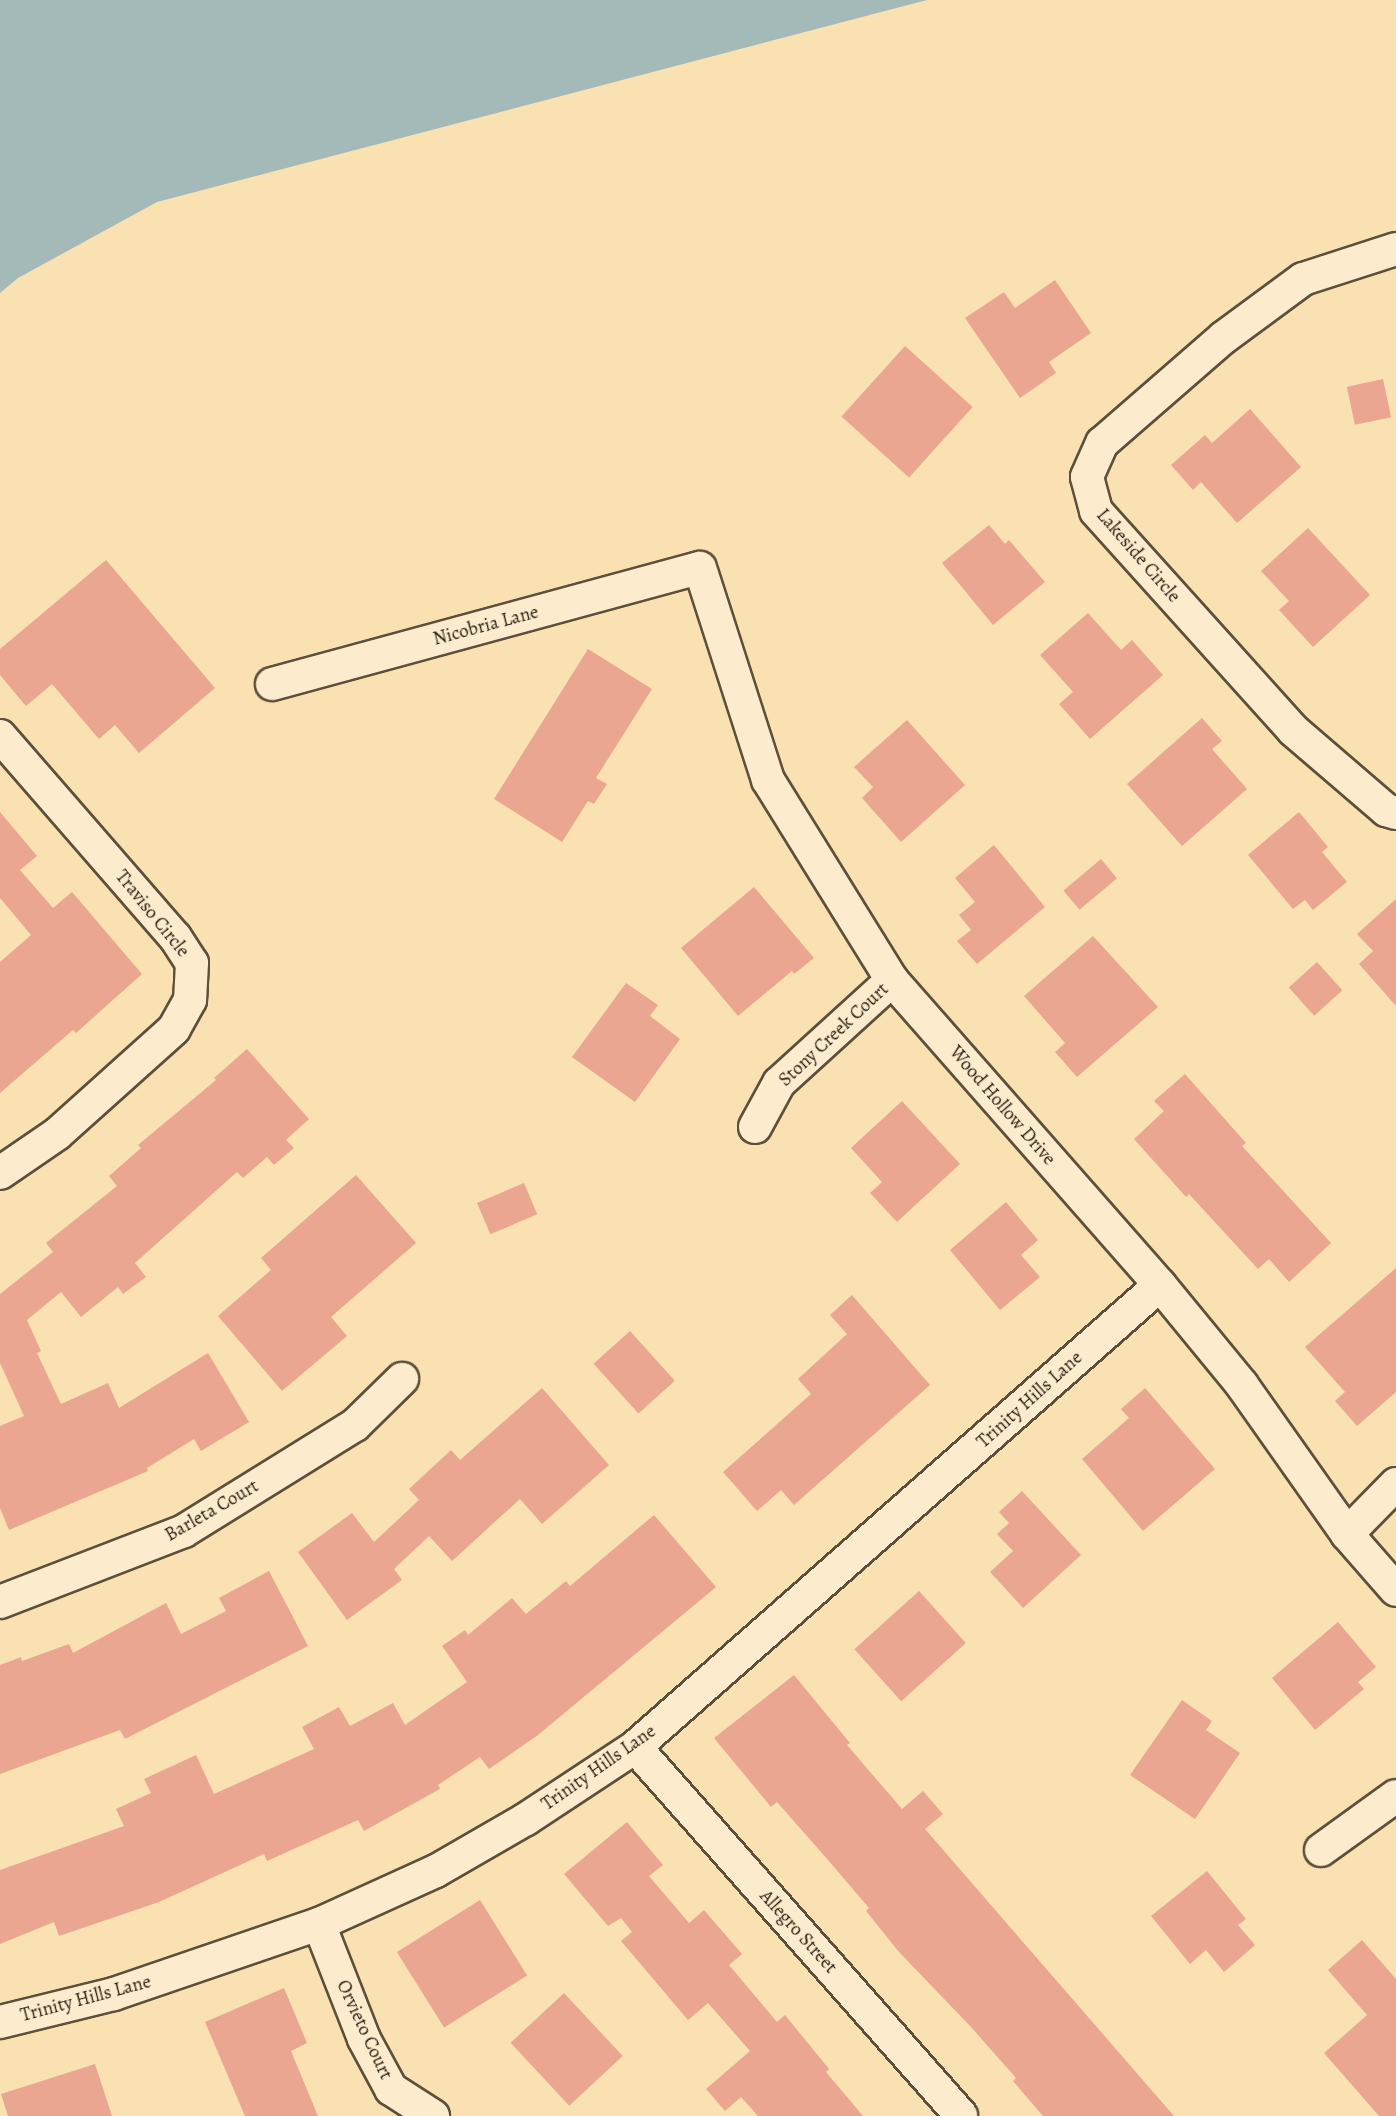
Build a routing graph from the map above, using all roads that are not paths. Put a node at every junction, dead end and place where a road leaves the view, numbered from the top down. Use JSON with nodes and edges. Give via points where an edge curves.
{"nodes":[{"id":1,"x":1396,"y":249,"type":"edge"},
{"id":2,"x":700,"y":568,"type":"joint"},
{"id":3,"x":272,"y":684,"type":"dead end"},
{"id":4,"x":0,"y":736,"type":"edge"},
{"id":5,"x":1396,"y":813,"type":"edge"},
{"id":6,"x":892,"y":980,"type":"junction"},
{"id":7,"x":755,"y":1127,"type":"dead end"},
{"id":8,"x":0,"y":1173,"type":"edge"},
{"id":9,"x":1160,"y":1285,"type":"junction"},
{"id":10,"x":402,"y":1380,"type":"dead end"},
{"id":11,"x":1396,"y":1484,"type":"edge"},
{"id":12,"x":1347,"y":1534,"type":"junction"},
{"id":13,"x":1396,"y":1590,"type":"edge"},
{"id":14,"x":0,"y":1602,"type":"edge"},
{"id":15,"x":635,"y":1747,"type":"junction"},
{"id":16,"x":1396,"y":1796,"type":"edge"},
{"id":17,"x":1321,"y":1850,"type":"dead end"},
{"id":18,"x":318,"y":1924,"type":"junction"},
{"id":19,"x":0,"y":2022,"type":"edge"},
{"id":20,"x":433,"y":2116,"type":"edge"},
{"id":21,"x":961,"y":2116,"type":"edge"}],
"edges":[{"from":1,"to":5,"type":"street","name":"Lakeside Circle","via":[[1303,279],[1233,331],[1102,443],[1087,477],[1096,511],[1293,730],[1386,810]]},
{"from":2,"to":3,"type":"street","name":"Nicobria Lane"},
{"from":2,"to":6,"type":"street","name":"Wood Hollow Drive","via":[[768,780]]},
{"from":4,"to":8,"type":"street","name":"Traviso Circle","via":[[175,937],[192,963],[190,1000],[174,1029],[57,1134]]},
{"from":6,"to":7,"type":"street","name":"Stony Creek Court","via":[[779,1083]]},
{"from":6,"to":9,"type":"street","name":"Wood Hollow Drive"},
{"from":9,"to":12,"type":"street","name":"Wood Hollow Drive","via":[[1242,1385]]},
{"from":9,"to":15,"type":"street","name":"Trinity Hills Lane"},
{"from":10,"to":14,"type":"street","name":"Barleta Court","via":[[355,1425],[184,1531]]},
{"from":11,"to":12,"type":"street"},
{"from":12,"to":13,"type":"street","name":"Wood Hollow Drive"},
{"from":15,"to":18,"type":"street","name":"Trinity Hills Lane","via":[[436,1871]]},
{"from":15,"to":21,"type":"street","name":"Allegro Street"},
{"from":16,"to":17,"type":"street"},
{"from":18,"to":19,"type":"street","name":"Trinity Hills Lane","via":[[114,1994]]},
{"from":18,"to":20,"type":"street","name":"Orvieto Court","via":[[364,2039],[391,2089]]}]}
